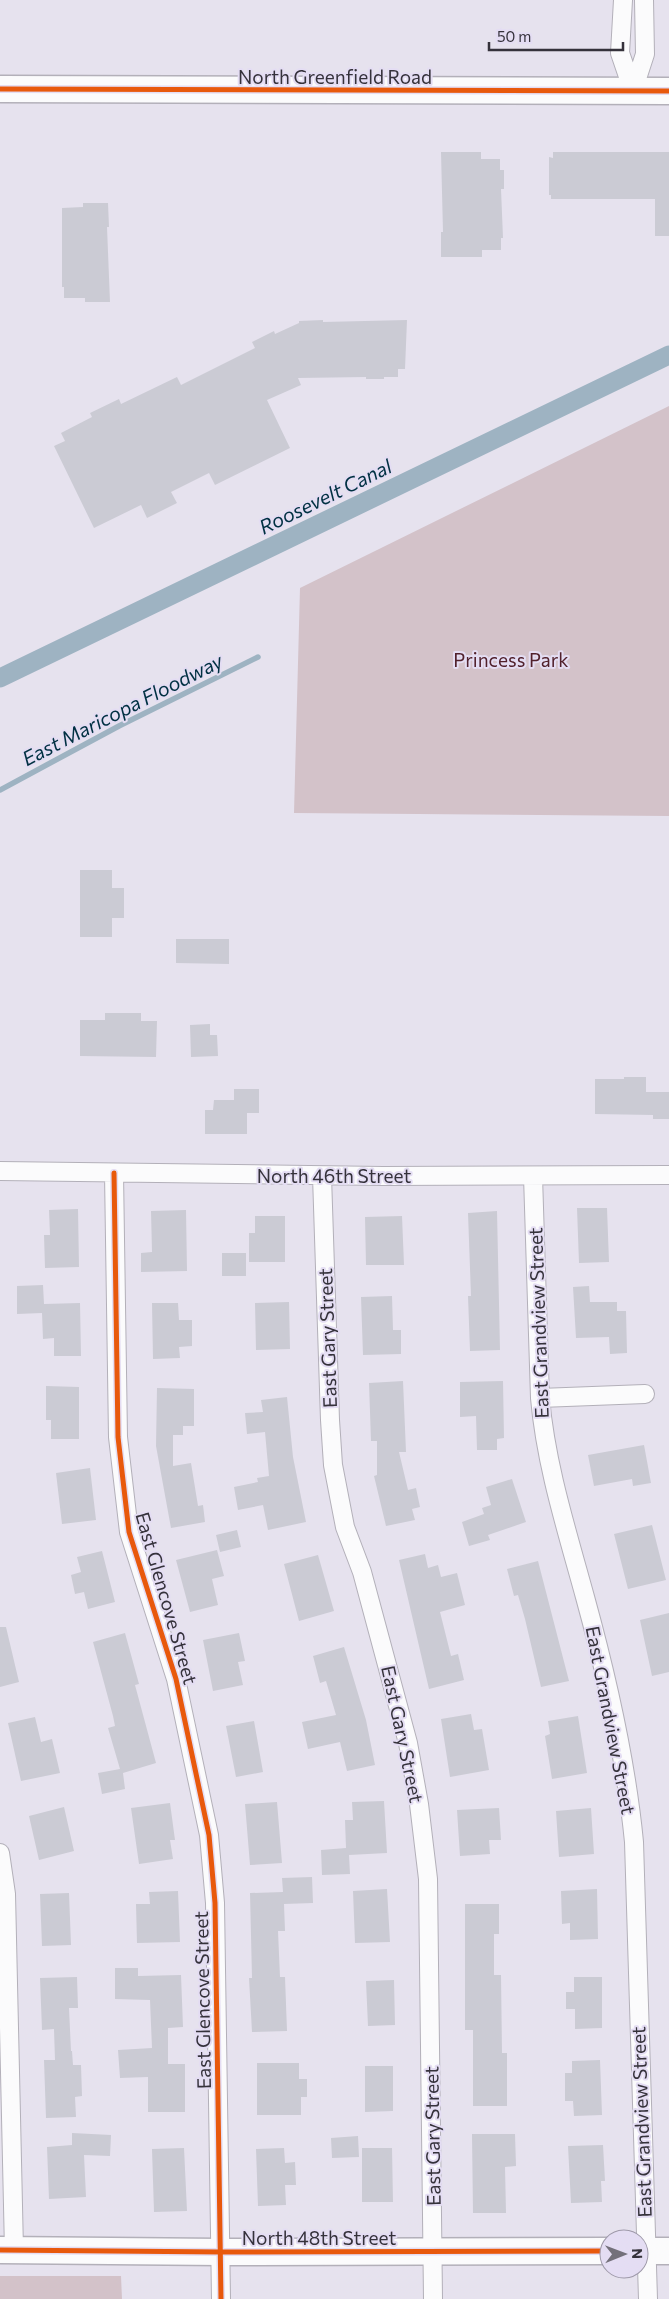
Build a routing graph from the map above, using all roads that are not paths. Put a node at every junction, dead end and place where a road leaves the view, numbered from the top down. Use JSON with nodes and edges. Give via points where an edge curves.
{"nodes":[{"id":1,"x":623,"y":0,"type":"edge"},
{"id":2,"x":644,"y":0,"type":"edge"},
{"id":3,"x":0,"y":90,"type":"edge"},
{"id":4,"x":633,"y":91,"type":"junction"},
{"id":5,"x":669,"y":91,"type":"edge"},
{"id":6,"x":0,"y":1171,"type":"edge"},
{"id":7,"x":114,"y":1173,"type":"junction"},
{"id":8,"x":669,"y":1175,"type":"edge"},
{"id":9,"x":322,"y":1176,"type":"junction"},
{"id":10,"x":533,"y":1176,"type":"junction"},
{"id":11,"x":645,"y":1394,"type":"dead end"},
{"id":12,"x":540,"y":1398,"type":"junction"},
{"id":13,"x":0,"y":1854,"type":"edge"},
{"id":14,"x":5,"y":2013,"type":"edge"},
{"id":15,"x":7,"y":2250,"type":"edge"},
{"id":16,"x":599,"y":2251,"type":"edge"},
{"id":17,"x":651,"y":2251,"type":"edge"},
{"id":18,"x":220,"y":2252,"type":"junction"},
{"id":19,"x":433,"y":2252,"type":"junction"},
{"id":20,"x":221,"y":2299,"type":"edge"},
{"id":21,"x":433,"y":2299,"type":"edge"},
{"id":22,"x":648,"y":2299,"type":"edge"}],
"edges":[{"from":1,"to":4,"type":"street","via":[[620,53]]},
{"from":2,"to":4,"type":"street","via":[[644,54]]},
{"from":3,"to":4,"type":"main road","name":"North Greenfield Road"},
{"from":4,"to":5,"type":"main road","name":"North Greenfield Road"},
{"from":6,"to":7,"type":"street","name":"North 46th Street"},
{"from":7,"to":9,"type":"street","name":"North 46th Street"},
{"from":7,"to":18,"type":"street","name":"East Glencove Street","via":[[118,1437],[129,1532],[176,1679],[209,1835],[215,1903]]},
{"from":8,"to":10,"type":"street","name":"North 46th Street"},
{"from":9,"to":10,"type":"street","name":"North 46th Street"},
{"from":9,"to":19,"type":"street","name":"East Gary Street","via":[[333,1466],[345,1527],[362,1572],[408,1743],[428,1879]]},
{"from":10,"to":12,"type":"street","name":"East Grandview Street"},
{"from":11,"to":12,"type":"street"},
{"from":12,"to":17,"type":"street","name":"East Grandview Street","via":[[551,1474],[594,1627],[630,1796]]},
{"from":13,"to":14,"type":"street","via":[[6,1894]]},
{"from":14,"to":15,"type":"street"},
{"from":15,"to":18,"type":"main road","name":"North 48th Street"},
{"from":16,"to":19,"type":"main road","name":"North 48th Street"},
{"from":17,"to":22,"type":"street","name":"East Grandview Street"},
{"from":18,"to":19,"type":"main road","name":"North 48th Street"},
{"from":18,"to":20,"type":"street","name":"East Glencove Street"},
{"from":19,"to":21,"type":"street","name":"East Gary Street"}]}
